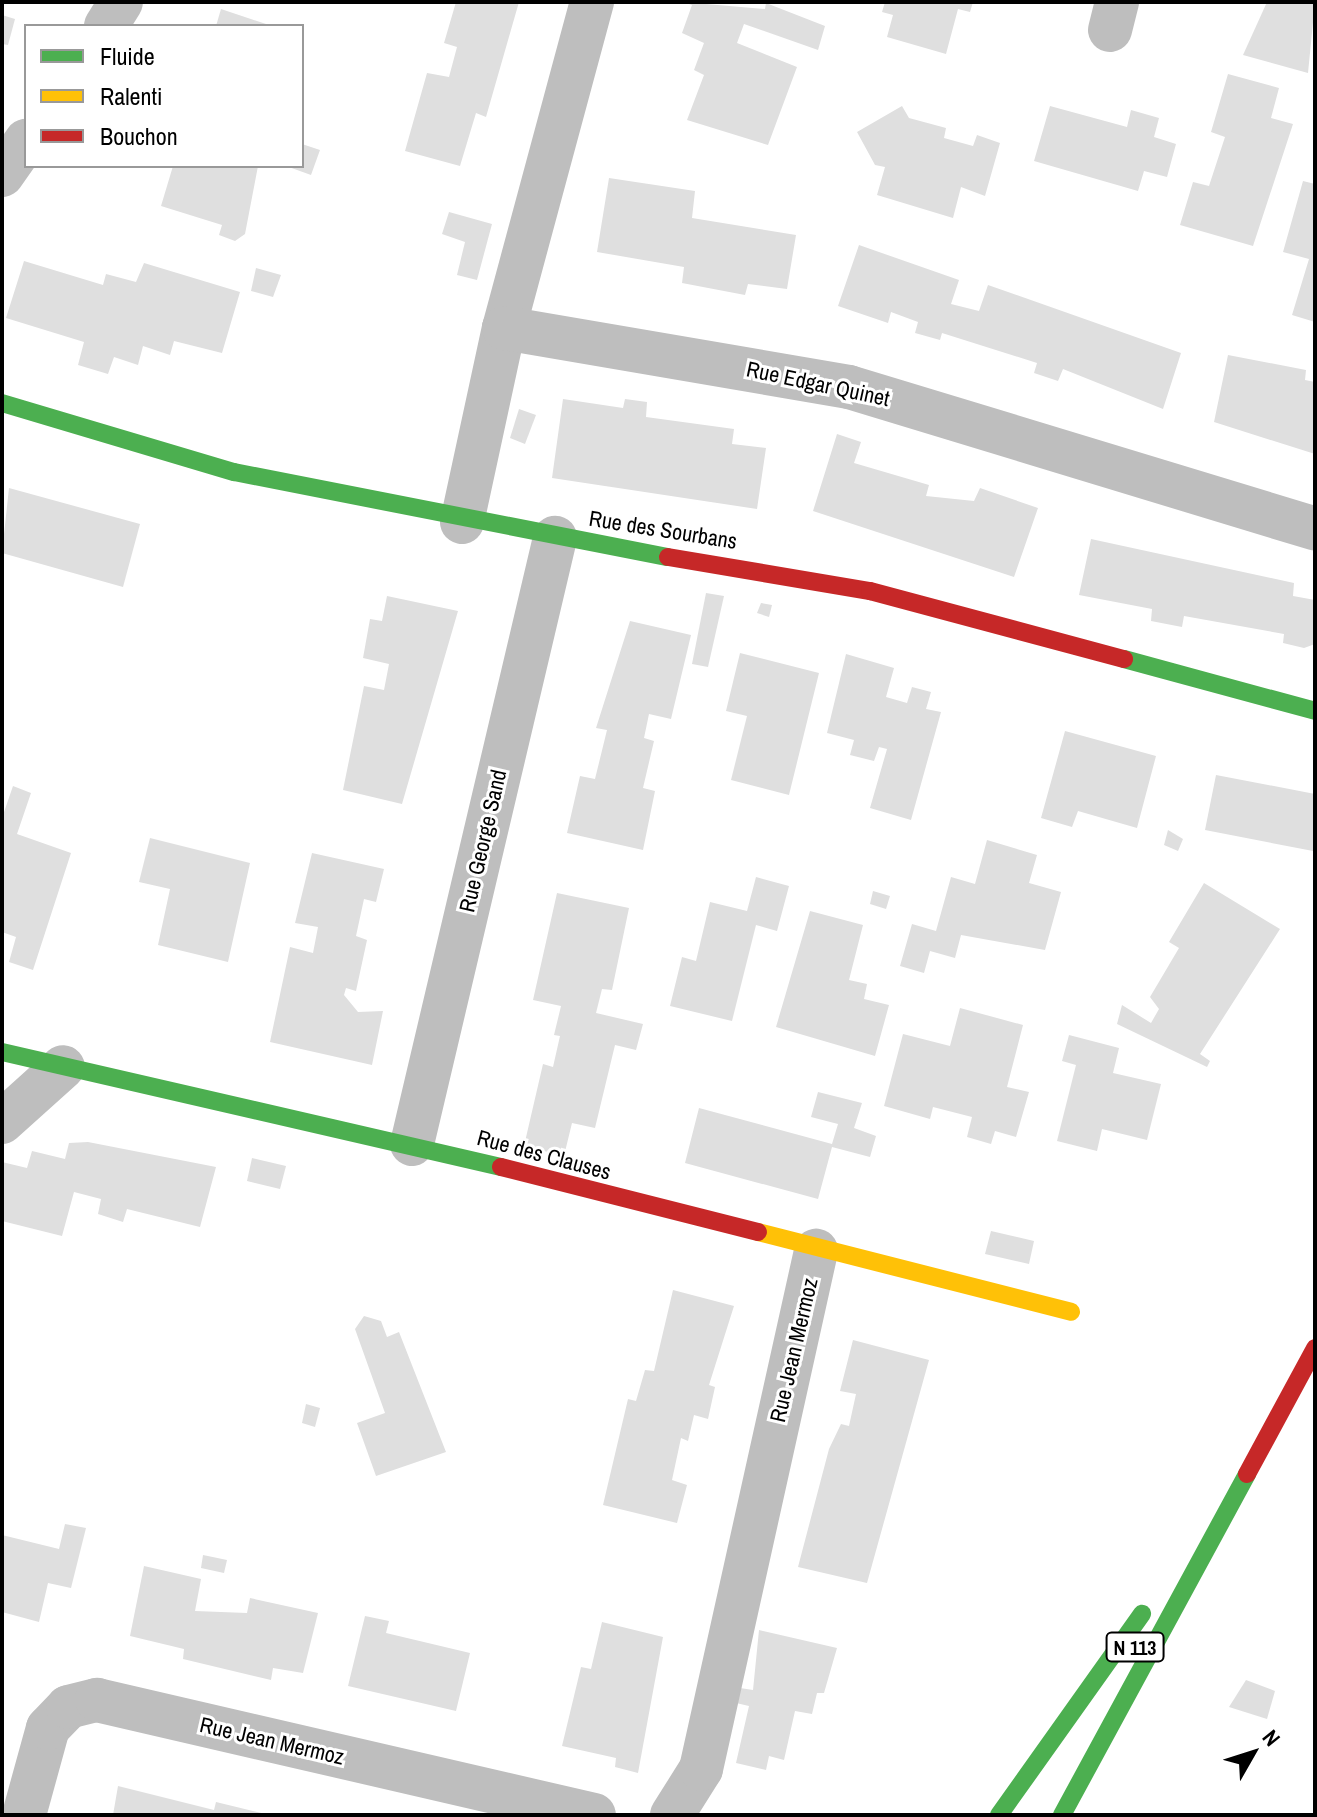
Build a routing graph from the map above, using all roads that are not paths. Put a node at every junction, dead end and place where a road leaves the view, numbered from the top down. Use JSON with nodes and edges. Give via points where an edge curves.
{"nodes":[{"id":1,"x":121,"y":2,"type":"edge"},
{"id":2,"x":592,"y":2,"type":"edge"},
{"id":3,"x":107,"y":24,"type":"edge"},
{"id":4,"x":24,"y":144,"type":"edge"},
{"id":5,"x":2,"y":175,"type":"edge"},
{"id":6,"x":504,"y":328,"type":"junction"},
{"id":7,"x":2,"y":403,"type":"edge"},
{"id":8,"x":462,"y":522,"type":"junction"},
{"id":9,"x":1315,"y":529,"type":"edge"},
{"id":10,"x":555,"y":538,"type":"junction"},
{"id":11,"x":1315,"y":711,"type":"edge"},
{"id":12,"x":2,"y":1052,"type":"edge"},
{"id":13,"x":63,"y":1067,"type":"junction"},
{"id":14,"x":2,"y":1122,"type":"edge"},
{"id":15,"x":412,"y":1144,"type":"junction"},
{"id":16,"x":816,"y":1251,"type":"junction"},
{"id":17,"x":1071,"y":1312,"type":"dead end"},
{"id":18,"x":1312,"y":1349,"type":"edge"},
{"id":19,"x":1239,"y":1479,"type":"junction"},
{"id":20,"x":1065,"y":1761,"type":"dead end"},
{"id":21,"x":24,"y":1815,"type":"edge"},
{"id":22,"x":594,"y":1815,"type":"edge"},
{"id":23,"x":672,"y":1815,"type":"edge"},
{"id":24,"x":999,"y":1815,"type":"edge"},
{"id":25,"x":1062,"y":1815,"type":"edge"}],
"edges":[{"from":1,"to":3,"type":"street"},
{"from":2,"to":6,"type":"street"},
{"from":4,"to":5,"type":"street"},
{"from":6,"to":8,"type":"street"},
{"from":6,"to":9,"type":"street","name":"Rue Edgar Quinet","via":[[849,387]]},
{"from":7,"to":8,"type":"street","name":"Rue des Sourbans","via":[[234,472]]},
{"from":8,"to":10,"type":"street","name":"Rue des Sourbans"},
{"from":10,"to":11,"type":"street","name":"Rue des Sourbans","via":[[846,585]]},
{"from":10,"to":15,"type":"street","name":"Rue George Sand"},
{"from":12,"to":13,"type":"street","name":"Rue des Clauses"},
{"from":13,"to":14,"type":"street"},
{"from":13,"to":15,"type":"street","name":"Rue des Clauses"},
{"from":15,"to":16,"type":"street","name":"Rue des Clauses"},
{"from":16,"to":17,"type":"street","name":"Rue des Clauses"},
{"from":16,"to":23,"type":"street","name":"Rue Jean Mermoz","via":[[701,1769]]},
{"from":18,"to":19,"type":"street","number":"N 113"},
{"from":19,"to":20,"type":"street","number":"N 113"},
{"from":19,"to":24,"type":"street"},
{"from":19,"to":25,"type":"street"},
{"from":21,"to":22,"type":"street","name":"Rue Jean Mermoz","via":[[48,1728],[68,1707],[97,1700]]}]}
